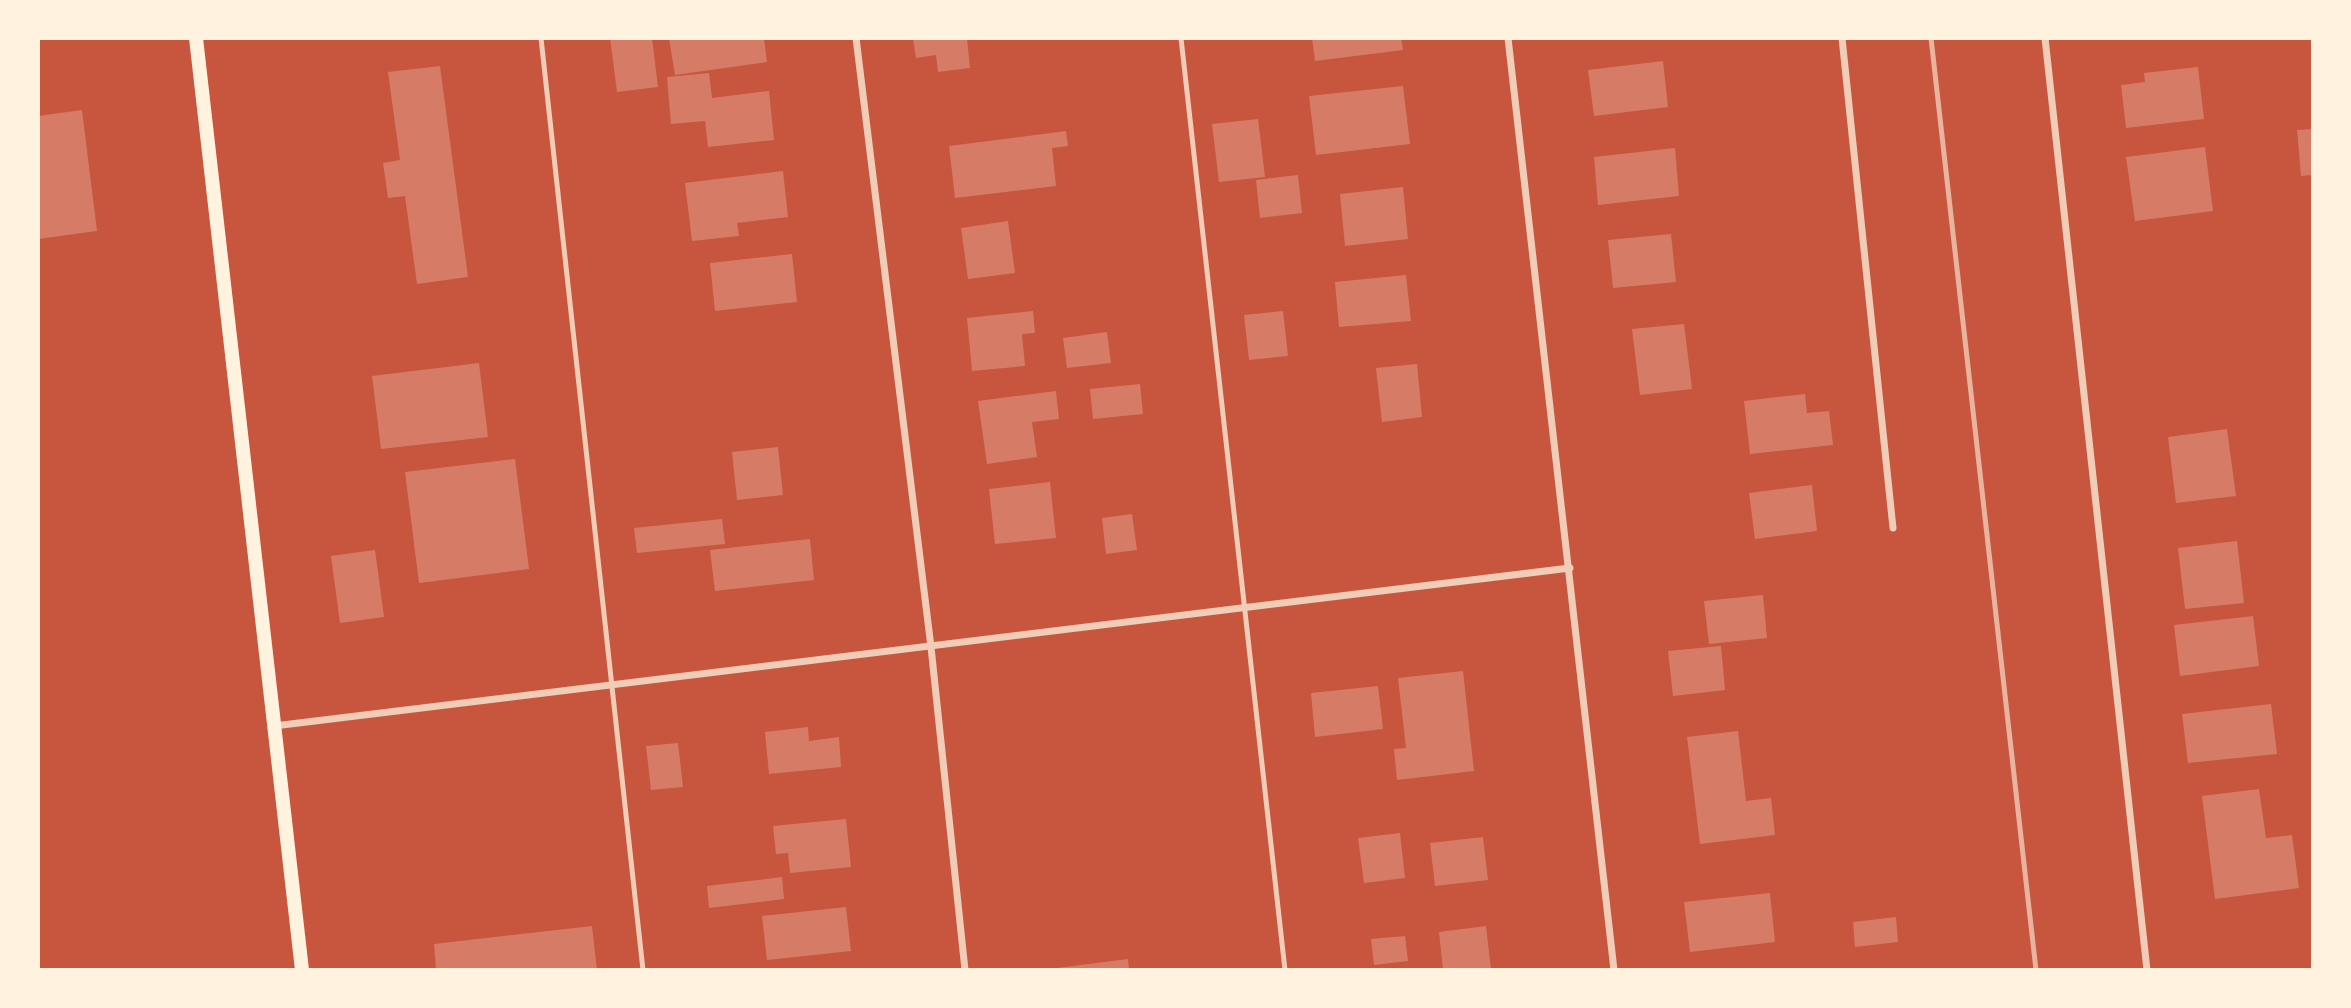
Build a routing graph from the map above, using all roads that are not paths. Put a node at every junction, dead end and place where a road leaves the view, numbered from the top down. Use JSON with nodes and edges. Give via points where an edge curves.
{"nodes":[{"id":1,"x":196,"y":38,"type":"edge"},
{"id":2,"x":541,"y":38,"type":"edge"},
{"id":3,"x":856,"y":38,"type":"edge"},
{"id":4,"x":1181,"y":38,"type":"edge"},
{"id":5,"x":1508,"y":38,"type":"edge"},
{"id":6,"x":1842,"y":38,"type":"edge"},
{"id":7,"x":2045,"y":38,"type":"edge"},
{"id":8,"x":1893,"y":528,"type":"dead end"},
{"id":9,"x":1570,"y":568,"type":"junction"},
{"id":10,"x":1245,"y":608,"type":"junction"},
{"id":11,"x":931,"y":647,"type":"junction"},
{"id":12,"x":612,"y":686,"type":"junction"},
{"id":13,"x":273,"y":726,"type":"junction"},
{"id":14,"x":302,"y":970,"type":"edge"},
{"id":15,"x":643,"y":970,"type":"edge"},
{"id":16,"x":965,"y":970,"type":"edge"},
{"id":17,"x":1284,"y":970,"type":"edge"},
{"id":18,"x":1614,"y":970,"type":"edge"},
{"id":19,"x":2147,"y":970,"type":"edge"}],
"edges":[{"from":1,"to":13,"type":"main road"},
{"from":2,"to":12,"type":"lane"},
{"from":3,"to":11,"type":"street"},
{"from":4,"to":10,"type":"lane"},
{"from":5,"to":9,"type":"street"},
{"from":6,"to":8,"type":"street"},
{"from":7,"to":19,"type":"street"},
{"from":9,"to":10,"type":"street"},
{"from":9,"to":18,"type":"street"},
{"from":10,"to":11,"type":"street"},
{"from":10,"to":17,"type":"lane"},
{"from":11,"to":12,"type":"street"},
{"from":11,"to":16,"type":"street"},
{"from":12,"to":13,"type":"street"},
{"from":12,"to":15,"type":"lane"},
{"from":13,"to":14,"type":"main road"}]}
